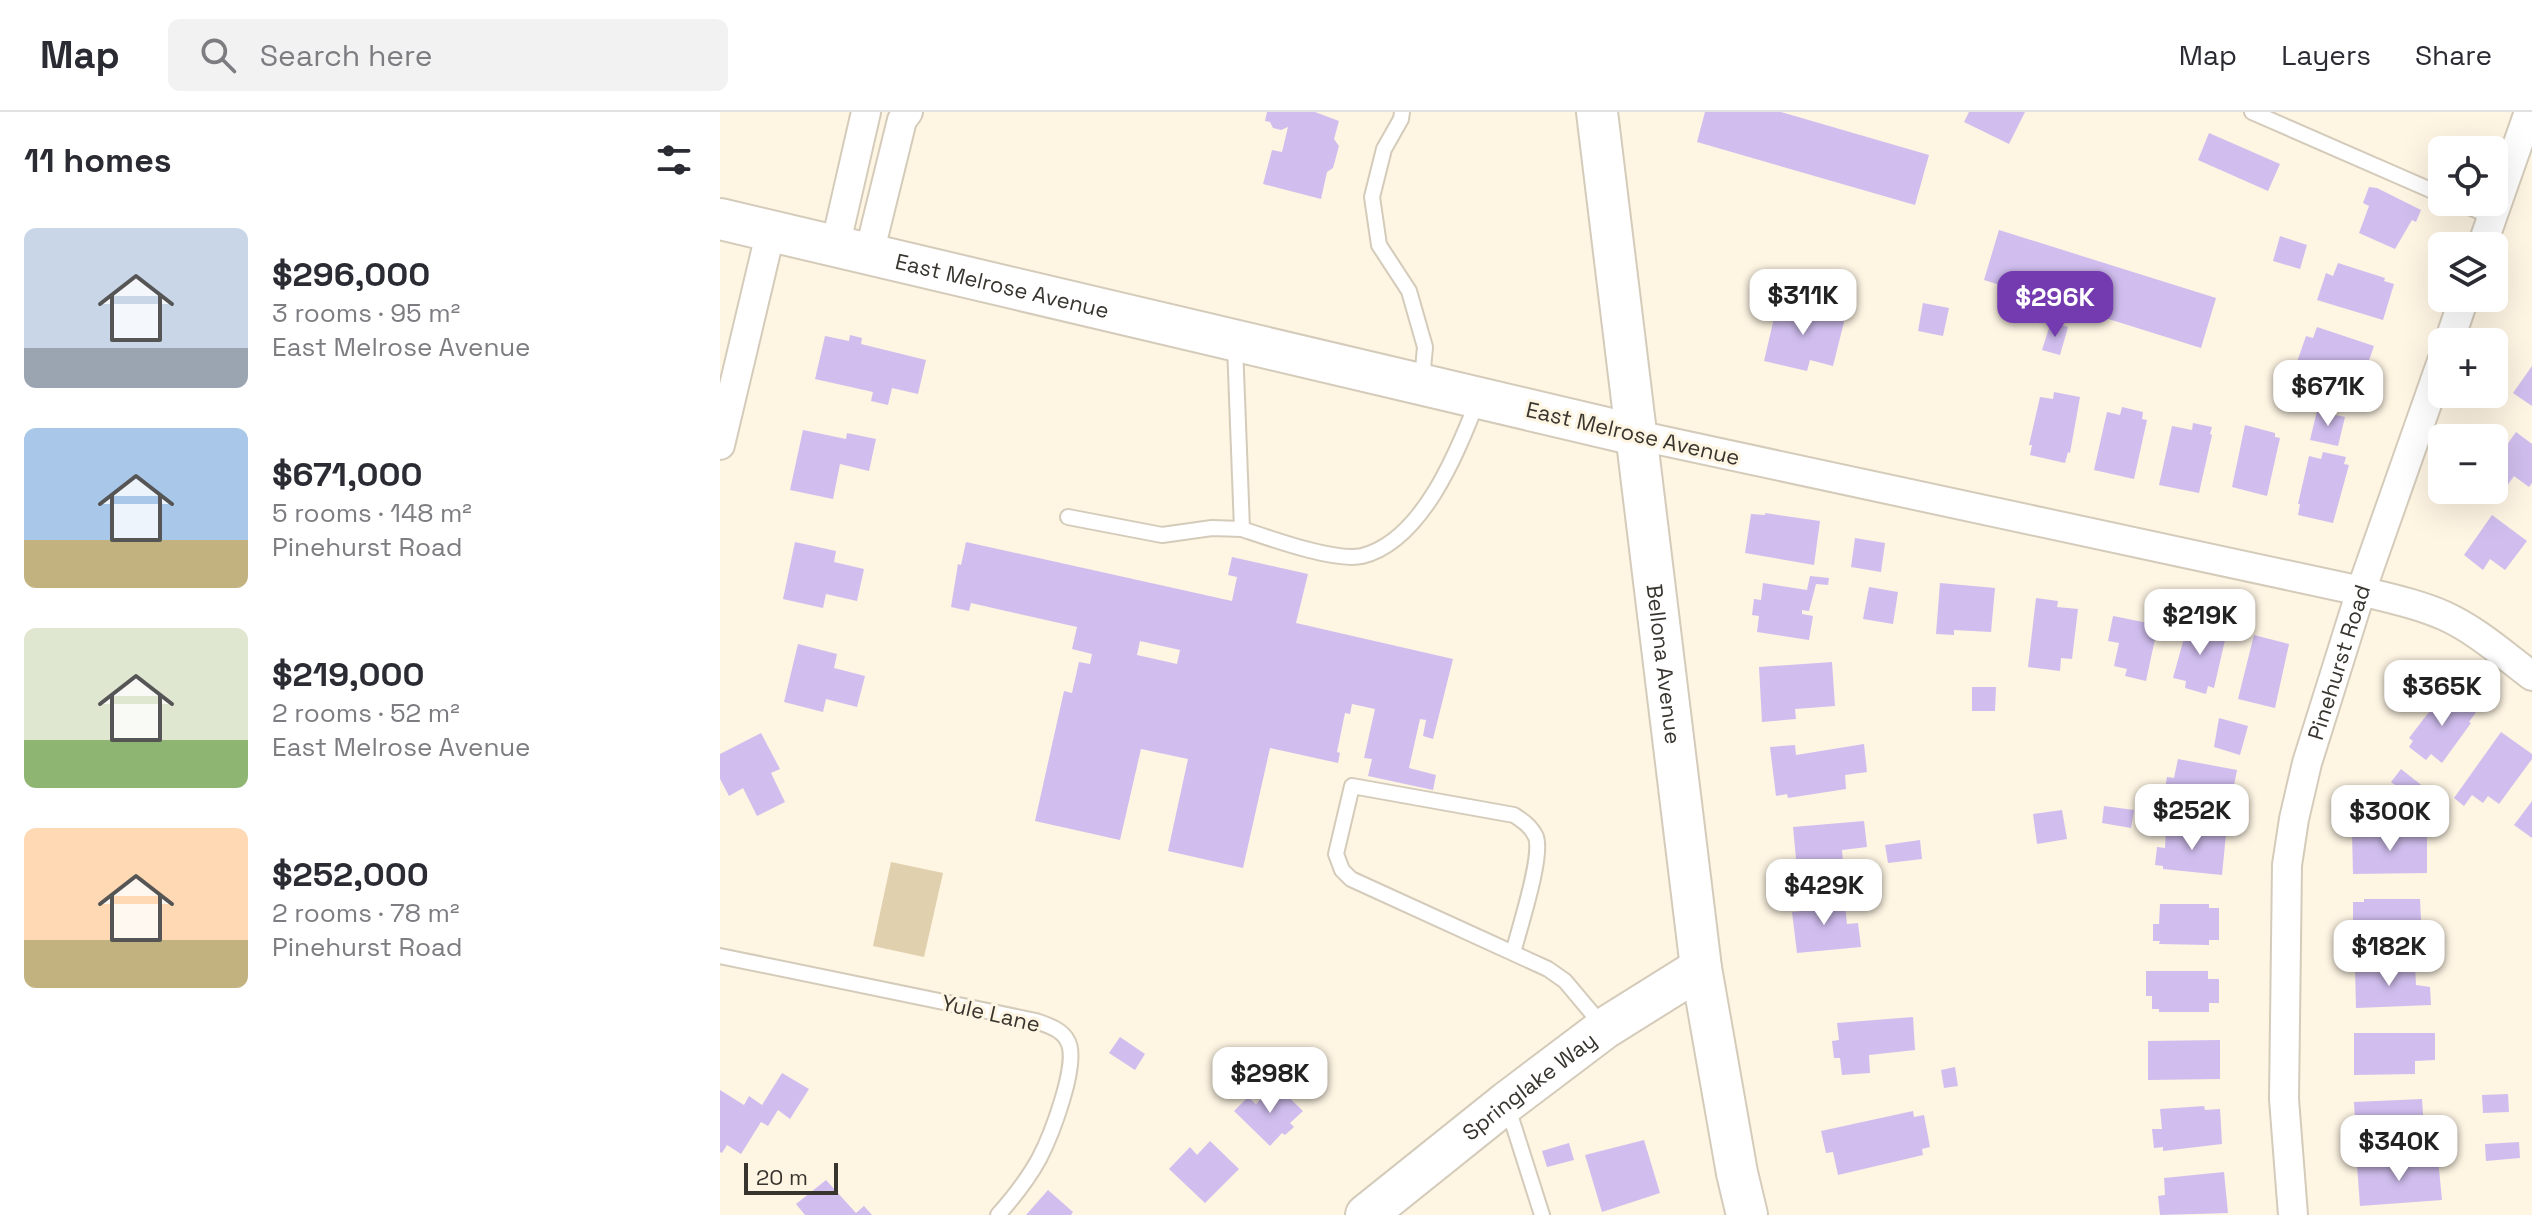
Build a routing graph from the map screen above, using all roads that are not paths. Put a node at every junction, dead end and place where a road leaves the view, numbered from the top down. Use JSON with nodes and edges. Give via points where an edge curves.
{"nodes":[{"id":1,"x":866,"y":112,"type":"edge"},
{"id":2,"x":908,"y":112,"type":"edge"},
{"id":3,"x":1402,"y":112,"type":"edge"},
{"id":4,"x":1597,"y":112,"type":"edge"},
{"id":5,"x":2252,"y":112,"type":"edge"},
{"id":6,"x":2529,"y":112,"type":"edge"},
{"id":7,"x":2428,"y":189,"type":"edge"},
{"id":8,"x":2492,"y":217,"type":"joint"},
{"id":9,"x":720,"y":219,"type":"edge"},
{"id":10,"x":771,"y":230,"type":"junction"},
{"id":11,"x":2487,"y":232,"type":"edge"},
{"id":12,"x":852,"y":250,"type":"junction"},
{"id":13,"x":1234,"y":341,"type":"junction"},
{"id":14,"x":1422,"y":385,"type":"junction"},
{"id":15,"x":1478,"y":398,"type":"junction"},
{"id":16,"x":2428,"y":401,"type":"edge"},
{"id":17,"x":1636,"y":435,"type":"junction"},
{"id":18,"x":720,"y":445,"type":"edge"},
{"id":19,"x":1068,"y":517,"type":"dead end"},
{"id":20,"x":1242,"y":529,"type":"junction"},
{"id":21,"x":2361,"y":591,"type":"junction"},
{"id":22,"x":2532,"y":676,"type":"edge"},
{"id":23,"x":1513,"y":953,"type":"junction"},
{"id":24,"x":720,"y":956,"type":"edge"},
{"id":25,"x":1701,"y":968,"type":"junction"},
{"id":26,"x":1605,"y":1028,"type":"junction"},
{"id":27,"x":1507,"y":1102,"type":"junction"},
{"id":28,"x":998,"y":1215,"type":"edge"},
{"id":29,"x":1366,"y":1215,"type":"edge"},
{"id":30,"x":1542,"y":1215,"type":"edge"},
{"id":31,"x":1747,"y":1215,"type":"edge"},
{"id":32,"x":2293,"y":1215,"type":"edge"}],
"edges":[{"from":1,"to":12,"type":"street"},
{"from":2,"to":12,"type":"street"},
{"from":3,"to":14,"type":"lane","via":[[1384,149],[1372,197],[1379,245],[1409,291],[1425,347]]},
{"from":4,"to":17,"type":"street","name":"Bellona Avenue"},
{"from":5,"to":7,"type":"lane"},
{"from":6,"to":8,"type":"street"},
{"from":8,"to":11,"type":"street"},
{"from":9,"to":10,"type":"street","name":"East Melrose Avenue"},
{"from":10,"to":12,"type":"street","name":"East Melrose Avenue"},
{"from":10,"to":18,"type":"street"},
{"from":12,"to":13,"type":"street","name":"East Melrose Avenue"},
{"from":13,"to":14,"type":"street","name":"East Melrose Avenue"},
{"from":13,"to":20,"type":"lane"},
{"from":14,"to":15,"type":"street","name":"East Melrose Avenue"},
{"from":15,"to":17,"type":"street","name":"East Melrose Avenue"},
{"from":15,"to":20,"type":"lane","via":[[1458,451],[1430,501],[1396,539],[1361,556],[1318,553]]},
{"from":16,"to":21,"type":"street","name":"Pinehurst Road"},
{"from":17,"to":21,"type":"street","name":"East Melrose Avenue"},
{"from":17,"to":25,"type":"street","name":"Bellona Avenue"},
{"from":19,"to":20,"type":"lane","via":[[1162,535]]},
{"from":21,"to":22,"type":"street","name":"East Melrose Avenue","via":[[2445,616]]},
{"from":21,"to":32,"type":"street","name":"Pinehurst Road","via":[[2307,763],[2287,865],[2284,1099]]},
{"from":23,"to":23,"type":"lane","via":[[1351,879],[1342,870],[1336,854],[1352,786],[1514,815],[1528,824],[1537,855]]},
{"from":23,"to":26,"type":"lane","via":[[1565,981]]},
{"from":24,"to":28,"type":"lane","name":"Yule Lane","via":[[1036,1021],[1069,1041],[1068,1079],[1056,1118],[1039,1159]]},
{"from":25,"to":26,"type":"street","name":"Springlake Way"},
{"from":25,"to":31,"type":"street","name":"Bellona Avenue"},
{"from":26,"to":27,"type":"street","name":"Springlake Way"},
{"from":27,"to":29,"type":"street","name":"Springlake Way"},
{"from":27,"to":30,"type":"lane"}]}
